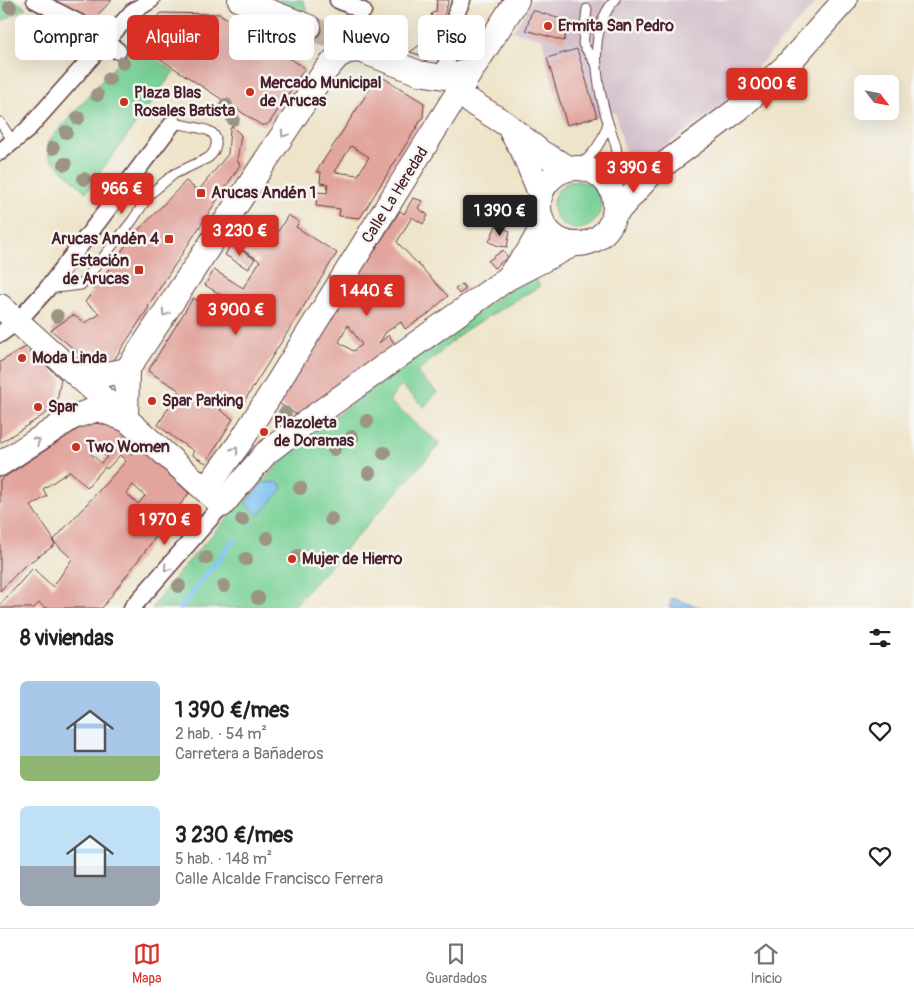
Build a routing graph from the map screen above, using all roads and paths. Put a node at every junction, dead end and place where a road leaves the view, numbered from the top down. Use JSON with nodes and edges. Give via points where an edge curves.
{"nodes":[{"id":1,"x":35,"y":0,"type":"edge"},
{"id":2,"x":151,"y":0,"type":"edge"},
{"id":3,"x":240,"y":0,"type":"edge"},
{"id":4,"x":338,"y":0,"type":"edge"},
{"id":5,"x":517,"y":0,"type":"edge"},
{"id":6,"x":615,"y":0,"type":"edge"},
{"id":7,"x":845,"y":0,"type":"edge"},
{"id":8,"x":135,"y":6,"type":"edge"},
{"id":9,"x":459,"y":7,"type":"edge"},
{"id":10,"x":587,"y":9,"type":"dead end"},
{"id":11,"x":363,"y":11,"type":"dead end"},
{"id":12,"x":64,"y":15,"type":"edge"},
{"id":13,"x":278,"y":15,"type":"edge"},
{"id":14,"x":117,"y":37,"type":"edge"},
{"id":15,"x":493,"y":37,"type":"junction"},
{"id":16,"x":98,"y":60,"type":"edge"},
{"id":17,"x":596,"y":66,"type":"junction"},
{"id":18,"x":473,"y":68,"type":"junction"},
{"id":19,"x":444,"y":76,"type":"junction"},
{"id":20,"x":471,"y":102,"type":"dead end"},
{"id":21,"x":0,"y":122,"type":"edge"},
{"id":22,"x":173,"y":123,"type":"joint"},
{"id":23,"x":608,"y":123,"type":"junction"},
{"id":24,"x":506,"y":124,"type":"junction"},
{"id":25,"x":432,"y":135,"type":"junction"},
{"id":26,"x":7,"y":147,"type":"edge"},
{"id":27,"x":574,"y":167,"type":"junction"},
{"id":28,"x":650,"y":176,"type":"junction"},
{"id":29,"x":607,"y":182,"type":"junction"},
{"id":30,"x":540,"y":193,"type":"junction"},
{"id":31,"x":615,"y":214,"type":"junction"},
{"id":32,"x":543,"y":226,"type":"junction"},
{"id":33,"x":572,"y":245,"type":"junction"},
{"id":34,"x":508,"y":278,"type":"junction"},
{"id":35,"x":47,"y":288,"type":"junction"},
{"id":36,"x":0,"y":306,"type":"edge"},
{"id":37,"x":9,"y":327,"type":"edge"},
{"id":38,"x":127,"y":370,"type":"junction"},
{"id":39,"x":79,"y":377,"type":"junction"},
{"id":40,"x":73,"y":417,"type":"junction"},
{"id":41,"x":126,"y":419,"type":"junction"},
{"id":42,"x":0,"y":464,"type":"edge"},
{"id":43,"x":214,"y":497,"type":"junction"},
{"id":44,"x":132,"y":608,"type":"edge"}],
"edges":[{"from":1,"to":12,"type":"street"},
{"from":2,"to":8,"type":"street"},
{"from":3,"to":13,"type":"main road"},
{"from":4,"to":11,"type":"street"},
{"from":5,"to":15,"type":"main road","name":"Calle La Heredad"},
{"from":6,"to":17,"type":"lane","via":[[603,20]]},
{"from":7,"to":28,"type":"main road","via":[[784,67],[737,110]]},
{"from":8,"to":14,"type":"street"},
{"from":9,"to":15,"type":"street","via":[[460,27],[479,39]]},
{"from":9,"to":19,"type":"street"},
{"from":10,"to":17,"type":"lane","via":[[583,44]]},
{"from":15,"to":18,"type":"main road","name":"Calle La Heredad"},
{"from":16,"to":26,"type":"street"},
{"from":17,"to":23,"type":"lane"},
{"from":18,"to":19,"type":"main road"},
{"from":18,"to":25,"type":"main road","name":"Calle La Heredad"},
{"from":19,"to":25,"type":"main road"},
{"from":19,"to":38,"type":"main road","one_way":true,"via":[[420,73],[360,50],[338,56]]},
{"from":20,"to":24,"type":"main road"},
{"from":21,"to":26,"type":"lane"},
{"from":22,"to":35,"type":"street"},
{"from":22,"to":35,"type":"lane","via":[[209,131],[216,139],[213,155],[174,174],[150,194],[81,285]]},
{"from":23,"to":27,"type":"lane","via":[[604,138],[593,154]]},
{"from":23,"to":29,"type":"lane","via":[[616,143],[616,163]]},
{"from":24,"to":27,"type":"main road","via":[[542,153]]},
{"from":24,"to":30,"type":"main road","via":[[522,149]]},
{"from":43,"to":25,"type":"main road","name":"Calle La Heredad","one_way":true,"via":[[241,441]]},
{"from":27,"to":29,"type":"main road","via":[[590,169]]},
{"from":27,"to":30,"type":"main road","via":[[556,173]]},
{"from":28,"to":29,"type":"main road"},
{"from":28,"to":31,"type":"main road"},
{"from":29,"to":31,"type":"main road","via":[[615,196]]},
{"from":30,"to":32,"type":"main road","via":[[538,210]]},
{"from":31,"to":33,"type":"main road","via":[[606,231],[591,242]]},
{"from":32,"to":33,"type":"main road","via":[[556,239]]},
{"from":32,"to":34,"type":"main road","via":[[528,254]]},
{"from":33,"to":34,"type":"main road"},
{"from":34,"to":43,"type":"main road","via":[[266,453]]},
{"from":35,"to":37,"type":"street"},
{"from":36,"to":37,"type":"main road"},
{"from":37,"to":39,"type":"main road"},
{"from":38,"to":39,"type":"main road"},
{"from":38,"to":41,"type":"main road"},
{"from":39,"to":40,"type":"main road","via":[[80,393]]},
{"from":39,"to":41,"type":"main road"},
{"from":40,"to":41,"type":"main road","via":[[98,409]]},
{"from":42,"to":40,"type":"main road","one_way":true},
{"from":41,"to":43,"type":"main road"},
{"from":43,"to":44,"type":"street","one_way":true}]}
